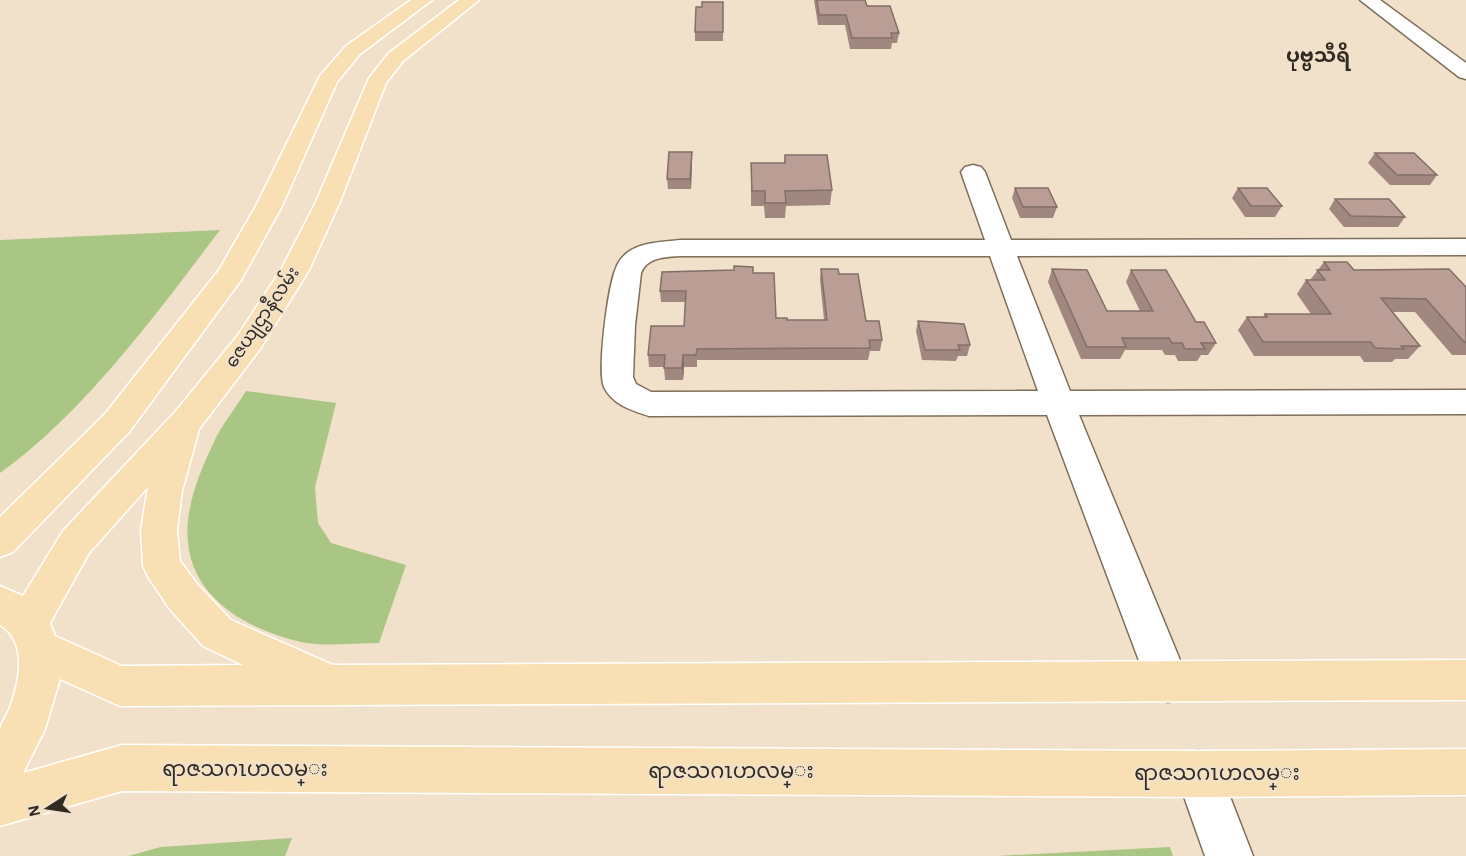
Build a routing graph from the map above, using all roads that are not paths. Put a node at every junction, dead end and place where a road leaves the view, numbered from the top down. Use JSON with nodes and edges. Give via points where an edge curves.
{"nodes":[{"id":1,"x":423,"y":0,"type":"edge"},
{"id":2,"x":470,"y":0,"type":"edge"},
{"id":3,"x":1369,"y":0,"type":"edge"},
{"id":4,"x":1456,"y":59,"type":"edge"},
{"id":5,"x":1466,"y":73,"type":"edge"},
{"id":6,"x":973,"y":172,"type":"dead end"},
{"id":7,"x":1466,"y":247,"type":"edge"},
{"id":8,"x":999,"y":249,"type":"junction"},
{"id":9,"x":1466,"y":402,"type":"edge"},
{"id":10,"x":1059,"y":405,"type":"junction"},
{"id":11,"x":188,"y":420,"type":"junction"},
{"id":12,"x":0,"y":541,"type":"edge"},
{"id":13,"x":23,"y":626,"type":"edge"},
{"id":14,"x":1466,"y":680,"type":"edge"},
{"id":15,"x":1168,"y":682,"type":"junction"},
{"id":16,"x":335,"y":686,"type":"junction"},
{"id":17,"x":0,"y":768,"type":"edge"},
{"id":18,"x":1466,"y":772,"type":"edge"},
{"id":19,"x":1199,"y":774,"type":"junction"},
{"id":20,"x":0,"y":803,"type":"edge"},
{"id":21,"x":1229,"y":856,"type":"edge"}],
"edges":[{"from":1,"to":12,"type":"main road","via":[[353,50],[327,80],[269,206],[231,274],[117,423]]},
{"from":2,"to":11,"type":"main road","name":"ဇေယျဌာနီလမ်း","via":[[396,57],[376,82],[327,204],[295,270],[249,342]]},
{"from":3,"to":4,"type":"street"},
{"from":4,"to":5,"type":"street"},
{"from":6,"to":8,"type":"street"},
{"from":7,"to":8,"type":"street"},
{"from":8,"to":10,"type":"street"},
{"from":8,"to":10,"type":"street","via":[[680,248],[643,254],[628,267],[615,366],[618,384],[631,398],[649,404]]},
{"from":9,"to":10,"type":"street"},
{"from":10,"to":15,"type":"street"},
{"from":11,"to":13,"type":"main road","name":"ဇေယျဌာနီလမ်း","via":[[76,542]]},
{"from":11,"to":16,"type":"main road","via":[[164,491],[159,530],[162,566],[217,633]]},
{"from":13,"to":16,"type":"main road","via":[[120,687]]},
{"from":13,"to":17,"type":"main road","via":[[38,696],[12,752]]},
{"from":14,"to":15,"type":"main road"},
{"from":15,"to":16,"type":"main road"},
{"from":18,"to":19,"type":"main road","name":"ရာဇသဂၤဟလမ္း"},
{"from":19,"to":20,"type":"main road","name":"ရာဇသဂၤဟလမ္း","via":[[122,768]]},
{"from":19,"to":21,"type":"street"}]}
